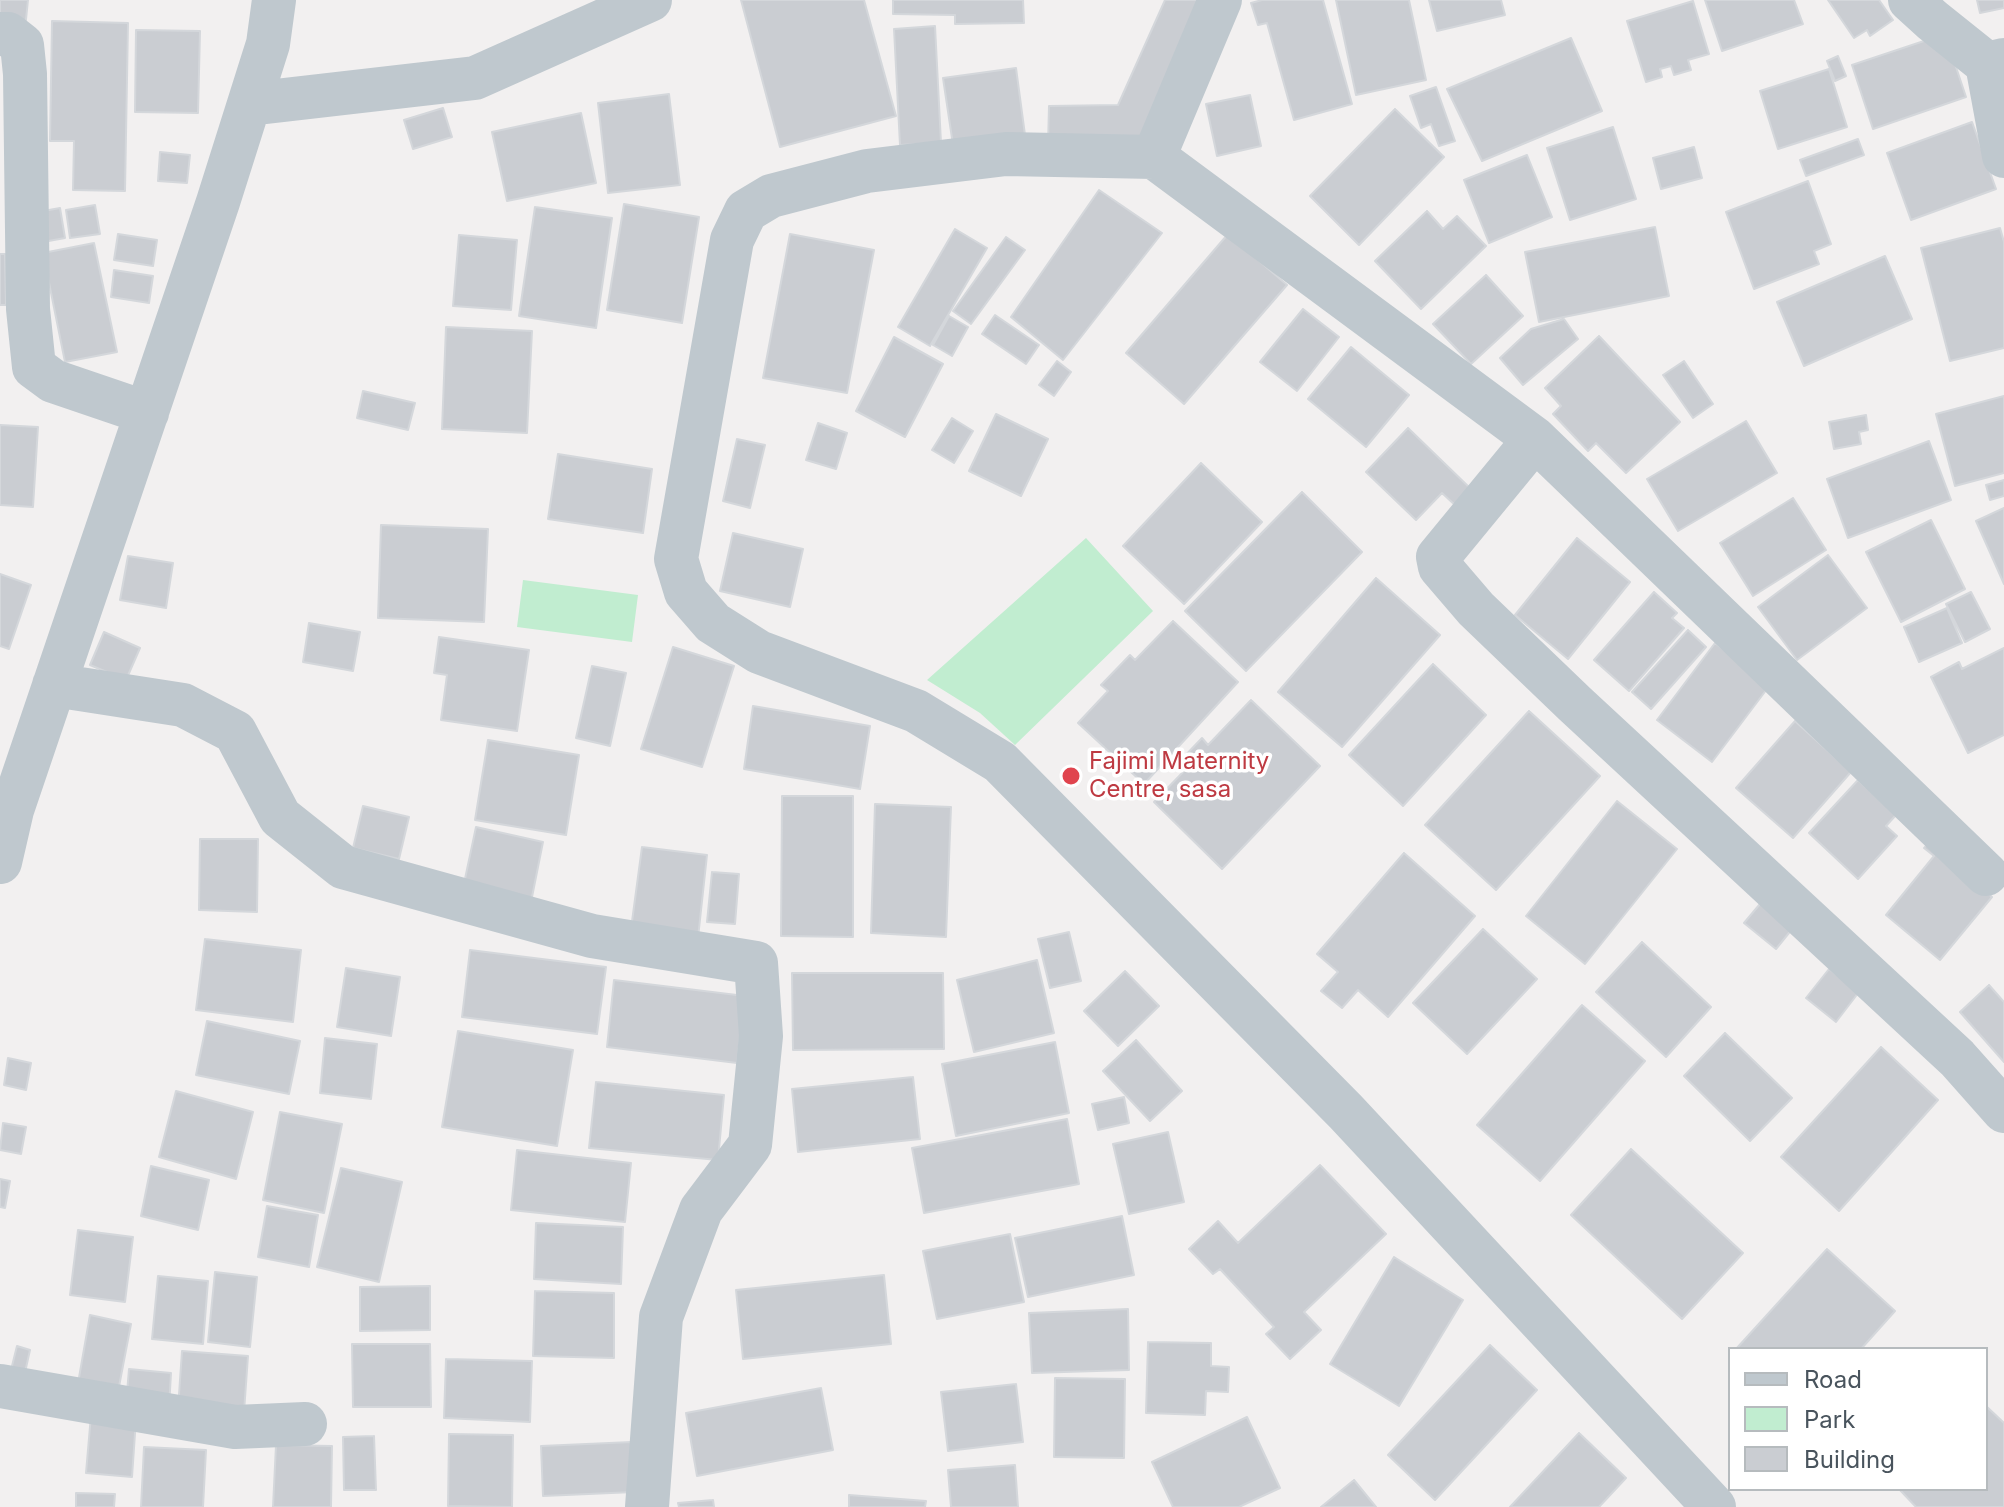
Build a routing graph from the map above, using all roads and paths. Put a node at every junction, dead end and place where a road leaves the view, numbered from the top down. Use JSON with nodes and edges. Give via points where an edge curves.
{"nodes":[{"id":1,"x":274,"y":0,"type":"edge"},
{"id":2,"x":650,"y":0,"type":"edge"},
{"id":3,"x":1220,"y":0,"type":"edge"},
{"id":4,"x":1910,"y":0,"type":"edge"},
{"id":5,"x":0,"y":34,"type":"edge"},
{"id":6,"x":1996,"y":62,"type":"edge"},
{"id":7,"x":249,"y":104,"type":"junction"},
{"id":8,"x":2004,"y":156,"type":"edge"},
{"id":9,"x":1154,"y":157,"type":"junction"},
{"id":10,"x":147,"y":413,"type":"junction"},
{"id":11,"x":1535,"y":439,"type":"junction"},
{"id":12,"x":54,"y":685,"type":"junction"},
{"id":13,"x":0,"y":862,"type":"edge"},
{"id":14,"x":1986,"y":874,"type":"dead end"},
{"id":15,"x":2004,"y":1111,"type":"edge"},
{"id":16,"x":0,"y":1386,"type":"edge"},
{"id":17,"x":305,"y":1424,"type":"dead end"},
{"id":18,"x":647,"y":1507,"type":"edge"},
{"id":19,"x":1714,"y":1507,"type":"edge"}],
"edges":[{"from":1,"to":7,"type":"street","via":[[268,44]]},
{"from":2,"to":7,"type":"street","via":[[475,78]]},
{"from":3,"to":9,"type":"street"},
{"from":4,"to":6,"type":"street"},
{"from":5,"to":10,"type":"street","via":[[22,45],[25,74],[28,309],[34,367],[53,381]]},
{"from":6,"to":8,"type":"street"},
{"from":7,"to":10,"type":"street"},
{"from":9,"to":11,"type":"street"},
{"from":9,"to":19,"type":"street","via":[[1006,154],[867,171],[771,196],[746,211],[732,240],[676,559],[686,592],[713,623],[759,652],[916,711],[1000,762],[1346,1112]]},
{"from":10,"to":12,"type":"street"},
{"from":11,"to":14,"type":"street"},
{"from":11,"to":15,"type":"street","via":[[1438,557],[1440,567],[1487,620],[1957,1058]]},
{"from":12,"to":13,"type":"street"},
{"from":12,"to":18,"type":"street","via":[[183,705],[235,732],[280,817],[343,867],[592,936],[756,963],[761,1036],[750,1145],[701,1210],[661,1317]]},
{"from":16,"to":17,"type":"street","via":[[235,1427]]}]}
